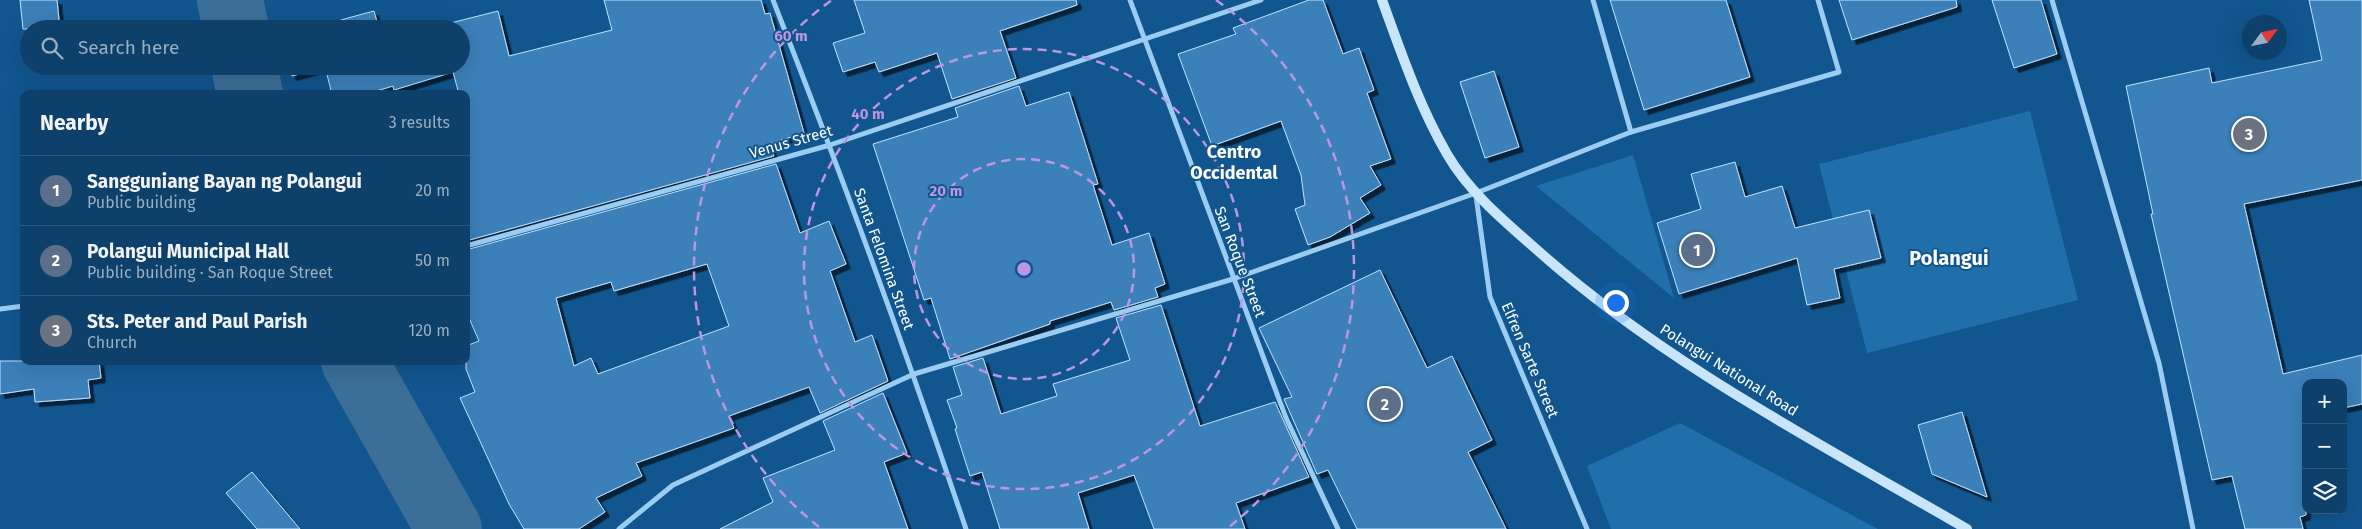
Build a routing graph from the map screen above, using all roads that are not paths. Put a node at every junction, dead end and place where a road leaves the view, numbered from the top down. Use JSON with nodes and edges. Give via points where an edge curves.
{"nodes":[{"id":1,"x":773,"y":0,"type":"edge"},
{"id":2,"x":1130,"y":0,"type":"edge"},
{"id":3,"x":1261,"y":0,"type":"edge"},
{"id":4,"x":1382,"y":0,"type":"edge"},
{"id":5,"x":1593,"y":0,"type":"edge"},
{"id":6,"x":1818,"y":0,"type":"edge"},
{"id":7,"x":2052,"y":0,"type":"edge"},
{"id":8,"x":1144,"y":39,"type":"junction"},
{"id":9,"x":1631,"y":132,"type":"junction"},
{"id":10,"x":830,"y":145,"type":"junction"},
{"id":11,"x":1476,"y":193,"type":"junction"},
{"id":12,"x":470,"y":245,"type":"edge"},
{"id":13,"x":1233,"y":278,"type":"junction"},
{"id":14,"x":20,"y":306,"type":"edge"},
{"id":15,"x":0,"y":309,"type":"edge"},
{"id":16,"x":914,"y":374,"type":"junction"},
{"id":17,"x":619,"y":529,"type":"edge"},
{"id":18,"x":966,"y":529,"type":"edge"},
{"id":19,"x":1338,"y":529,"type":"edge"},
{"id":20,"x":1587,"y":529,"type":"edge"},
{"id":21,"x":1967,"y":529,"type":"edge"},
{"id":22,"x":2194,"y":529,"type":"edge"}],
"edges":[{"from":1,"to":10,"type":"street","name":"Santa Felomina Street"},
{"from":2,"to":8,"type":"street","name":"San Roque Street"},
{"from":3,"to":8,"type":"street","name":"Venus Street"},
{"from":4,"to":11,"type":"main road","name":"Polangui National Road","via":[[1414,85],[1447,155]]},
{"from":5,"to":9,"type":"street"},
{"from":6,"to":9,"type":"street","via":[[1839,72]]},
{"from":7,"to":22,"type":"street","via":[[2159,363]]},
{"from":8,"to":10,"type":"street","name":"Venus Street"},
{"from":8,"to":13,"type":"street","name":"San Roque Street"},
{"from":9,"to":11,"type":"street"},
{"from":10,"to":12,"type":"street","name":"Venus Street"},
{"from":10,"to":16,"type":"street","name":"Santa Felomina Street"},
{"from":11,"to":13,"type":"street"},
{"from":11,"to":20,"type":"street","name":"Elfren Sarte Street","via":[[1490,297]]},
{"from":11,"to":21,"type":"main road","name":"Polangui National Road","via":[[1561,272],[1674,356]]},
{"from":13,"to":16,"type":"street"},
{"from":13,"to":19,"type":"street","name":"San Roque Street","via":[[1286,418]]},
{"from":14,"to":15,"type":"street"},
{"from":16,"to":17,"type":"street","via":[[673,485]]},
{"from":16,"to":18,"type":"street","name":"Santa Felomina Street"}]}
